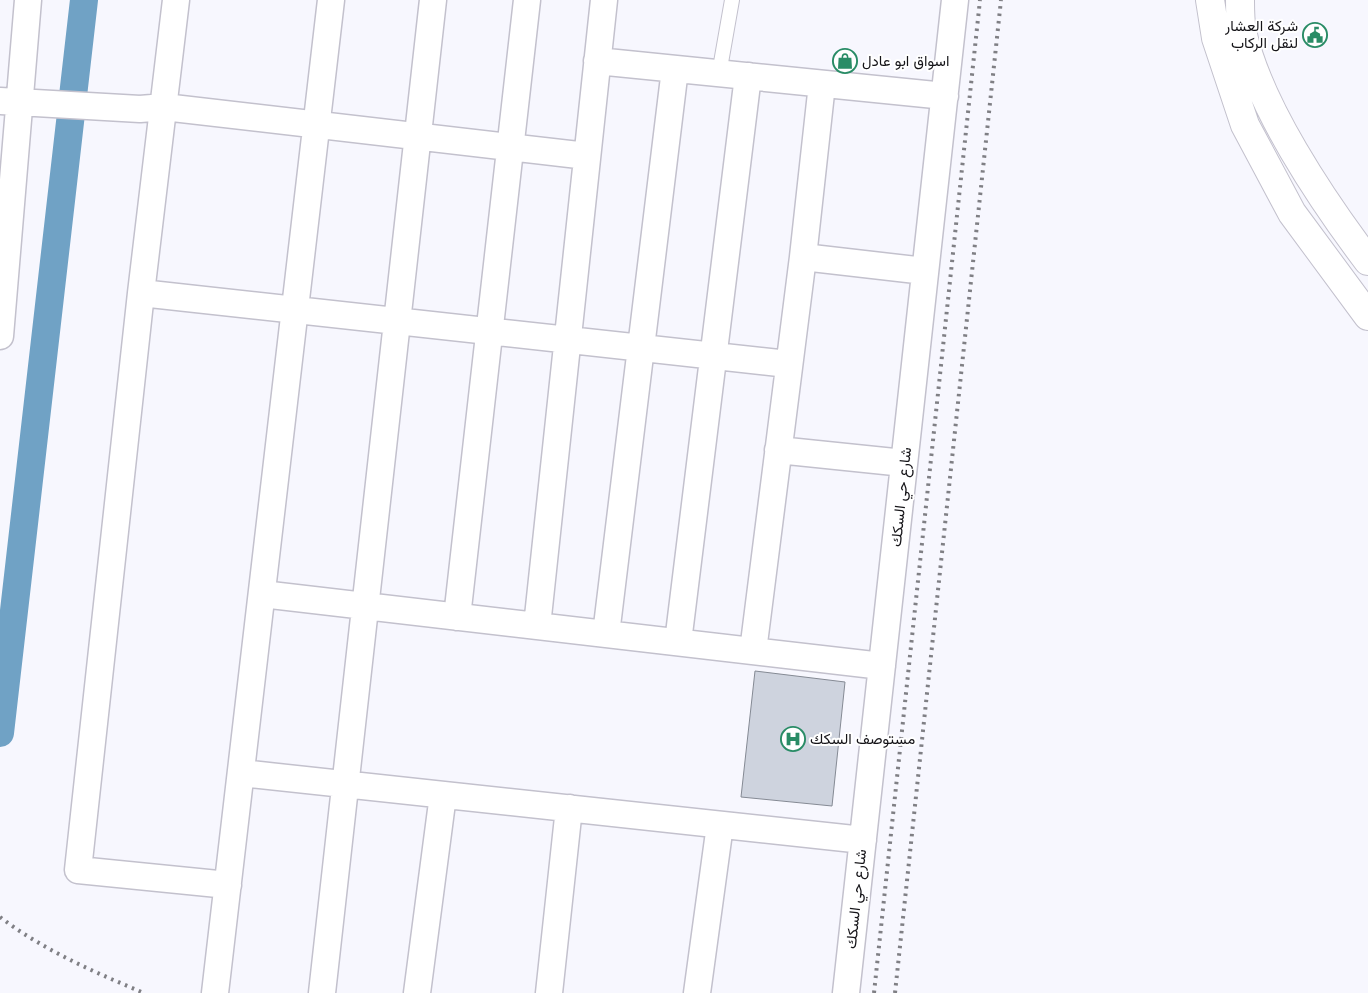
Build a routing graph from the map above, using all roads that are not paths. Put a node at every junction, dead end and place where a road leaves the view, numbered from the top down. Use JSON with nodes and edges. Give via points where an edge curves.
{"nodes":[{"id":1,"x":28,"y":0,"type":"edge"},
{"id":2,"x":176,"y":0,"type":"edge"},
{"id":3,"x":331,"y":0,"type":"edge"},
{"id":4,"x":433,"y":0,"type":"edge"},
{"id":5,"x":527,"y":0,"type":"edge"},
{"id":6,"x":604,"y":0,"type":"edge"},
{"id":7,"x":732,"y":0,"type":"edge"},
{"id":8,"x":955,"y":0,"type":"edge"},
{"id":9,"x":1210,"y":0,"type":"edge"},
{"id":10,"x":1240,"y":0,"type":"edge"},
{"id":11,"x":597,"y":61,"type":"junction"},
{"id":12,"x":675,"y":69,"type":"junction"},
{"id":13,"x":719,"y":74,"type":"junction"},
{"id":14,"x":748,"y":76,"type":"junction"},
{"id":15,"x":822,"y":84,"type":"junction"},
{"id":16,"x":945,"y":96,"type":"junction"},
{"id":17,"x":20,"y":102,"type":"edge"},
{"id":18,"x":152,"y":108,"type":"junction"},
{"id":19,"x":316,"y":125,"type":"junction"},
{"id":20,"x":418,"y":137,"type":"junction"},
{"id":21,"x":511,"y":147,"type":"junction"},
{"id":22,"x":587,"y":156,"type":"junction"},
{"id":23,"x":803,"y":257,"type":"junction"},
{"id":24,"x":1368,"y":261,"type":"edge"},
{"id":25,"x":926,"y":271,"type":"junction"},
{"id":26,"x":141,"y":293,"type":"junction"},
{"id":27,"x":295,"y":310,"type":"junction"},
{"id":28,"x":1368,"y":316,"type":"edge"},
{"id":29,"x":397,"y":321,"type":"junction"},
{"id":30,"x":490,"y":331,"type":"junction"},
{"id":31,"x":0,"y":336,"type":"edge"},
{"id":32,"x":568,"y":340,"type":"junction"},
{"id":33,"x":641,"y":348,"type":"junction"},
{"id":34,"x":714,"y":356,"type":"junction"},
{"id":35,"x":788,"y":364,"type":"junction"},
{"id":36,"x":778,"y":450,"type":"junction"},
{"id":37,"x":904,"y":463,"type":"junction"},
{"id":38,"x":262,"y":594,"type":"junction"},
{"id":39,"x":365,"y":606,"type":"junction"},
{"id":40,"x":458,"y":617,"type":"junction"},
{"id":41,"x":537,"y":626,"type":"junction"},
{"id":42,"x":606,"y":634,"type":"junction"},
{"id":43,"x":678,"y":642,"type":"junction"},
{"id":44,"x":753,"y":651,"type":"junction"},
{"id":45,"x":882,"y":666,"type":"junction"},
{"id":46,"x":241,"y":773,"type":"junction"},
{"id":47,"x":345,"y":784,"type":"junction"},
{"id":48,"x":442,"y":795,"type":"junction"},
{"id":49,"x":569,"y":808,"type":"junction"},
{"id":50,"x":720,"y":825,"type":"junction"},
{"id":51,"x":863,"y":840,"type":"junction"},
{"id":52,"x":228,"y":885,"type":"junction"},
{"id":53,"x":215,"y":993,"type":"edge"},
{"id":54,"x":322,"y":993,"type":"edge"},
{"id":55,"x":417,"y":993,"type":"edge"},
{"id":56,"x":549,"y":993,"type":"edge"},
{"id":57,"x":697,"y":993,"type":"edge"},
{"id":58,"x":846,"y":993,"type":"edge"}],
"edges":[{"from":1,"to":17,"type":"street"},
{"from":2,"to":18,"type":"street"},
{"from":3,"to":19,"type":"street"},
{"from":4,"to":20,"type":"street"},
{"from":5,"to":21,"type":"street"},
{"from":6,"to":11,"type":"street"},
{"from":7,"to":13,"type":"lane"},
{"from":8,"to":16,"type":"street","name":"شارع حي السكك"},
{"from":9,"to":28,"type":"main road","via":[[1216,38],[1245,125],[1292,213]]},
{"from":10,"to":24,"type":"main road","via":[[1242,30],[1260,85],[1292,148]]},
{"from":11,"to":12,"type":"street"},
{"from":11,"to":22,"type":"street"},
{"from":12,"to":13,"type":"street"},
{"from":12,"to":33,"type":"street"},
{"from":13,"to":14,"type":"street"},
{"from":14,"to":15,"type":"street"},
{"from":14,"to":34,"type":"street"},
{"from":15,"to":16,"type":"street"},
{"from":15,"to":23,"type":"street"},
{"from":16,"to":25,"type":"street","name":"شارع حي السكك"},
{"from":17,"to":18,"type":"street"},
{"from":17,"to":31,"type":"street"},
{"from":18,"to":19,"type":"street"},
{"from":18,"to":26,"type":"street"},
{"from":19,"to":20,"type":"street"},
{"from":19,"to":27,"type":"street"},
{"from":20,"to":21,"type":"street"},
{"from":20,"to":29,"type":"street"},
{"from":21,"to":22,"type":"street"},
{"from":21,"to":30,"type":"street"},
{"from":22,"to":32,"type":"street"},
{"from":23,"to":25,"type":"street"},
{"from":23,"to":35,"type":"street"},
{"from":25,"to":37,"type":"street","name":"شارع حي السكك"},
{"from":26,"to":27,"type":"street"},
{"from":26,"to":52,"type":"street","via":[[78,870]]},
{"from":27,"to":29,"type":"street"},
{"from":27,"to":38,"type":"street"},
{"from":29,"to":30,"type":"street"},
{"from":29,"to":39,"type":"street"},
{"from":30,"to":32,"type":"street"},
{"from":30,"to":40,"type":"street"},
{"from":32,"to":33,"type":"street"},
{"from":32,"to":41,"type":"street"},
{"from":33,"to":34,"type":"street"},
{"from":33,"to":42,"type":"street"},
{"from":34,"to":35,"type":"street"},
{"from":34,"to":43,"type":"street"},
{"from":35,"to":36,"type":"street"},
{"from":36,"to":37,"type":"street"},
{"from":36,"to":44,"type":"street"},
{"from":37,"to":45,"type":"street","name":"شارع حي السكك"},
{"from":38,"to":39,"type":"street"},
{"from":38,"to":46,"type":"street"},
{"from":39,"to":40,"type":"street"},
{"from":39,"to":47,"type":"street"},
{"from":40,"to":41,"type":"street"},
{"from":41,"to":42,"type":"street"},
{"from":42,"to":43,"type":"street"},
{"from":43,"to":44,"type":"street"},
{"from":44,"to":45,"type":"street"},
{"from":45,"to":51,"type":"street","name":"شارع حي السكك"},
{"from":46,"to":47,"type":"street"},
{"from":46,"to":52,"type":"street"},
{"from":47,"to":48,"type":"street"},
{"from":47,"to":54,"type":"street"},
{"from":48,"to":49,"type":"street"},
{"from":48,"to":55,"type":"street"},
{"from":49,"to":50,"type":"street"},
{"from":49,"to":56,"type":"street"},
{"from":50,"to":51,"type":"street"},
{"from":50,"to":57,"type":"street"},
{"from":51,"to":58,"type":"street","name":"شارع حي السكك"},
{"from":52,"to":53,"type":"street"}]}
